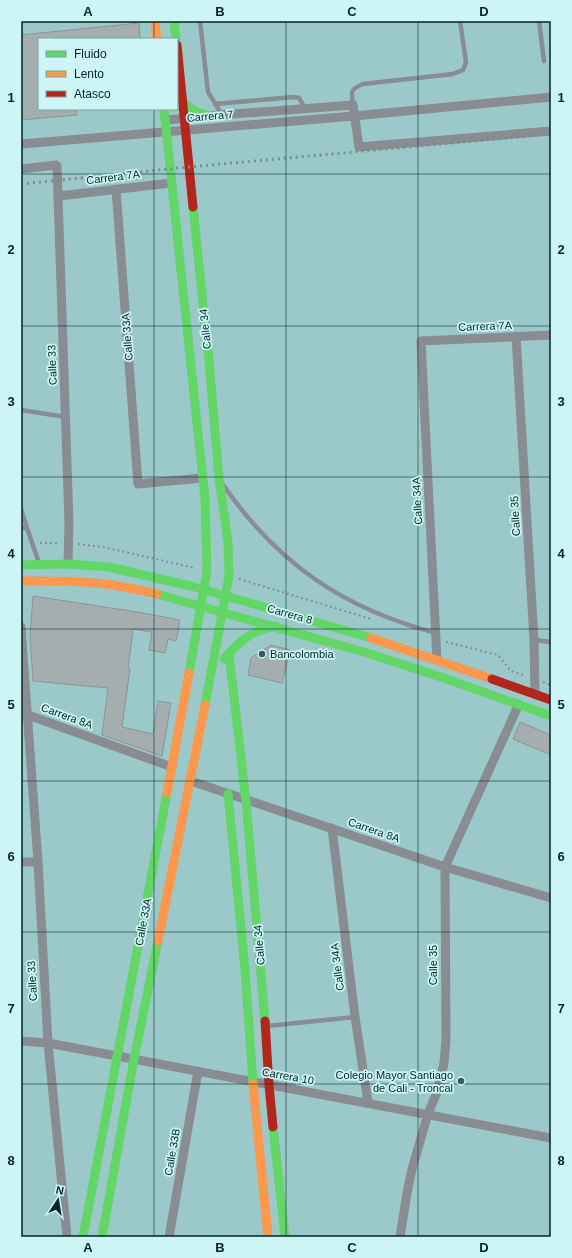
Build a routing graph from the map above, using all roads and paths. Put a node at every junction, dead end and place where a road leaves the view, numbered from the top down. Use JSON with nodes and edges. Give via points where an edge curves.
{"nodes":[{"id":1,"x":155,"y":21,"type":"edge"},
{"id":2,"x":174,"y":21,"type":"edge"},
{"id":3,"x":200,"y":21,"type":"edge"},
{"id":4,"x":460,"y":21,"type":"edge"},
{"id":5,"x":539,"y":21,"type":"edge"},
{"id":6,"x":157,"y":38,"type":"edge"},
{"id":7,"x":176,"y":38,"type":"edge"},
{"id":8,"x":178,"y":54,"type":"edge"},
{"id":9,"x":544,"y":61,"type":"dead end"},
{"id":10,"x":551,"y":97,"type":"edge"},
{"id":11,"x":183,"y":102,"type":"junction"},
{"id":12,"x":214,"y":104,"type":"junction"},
{"id":13,"x":353,"y":105,"type":"junction"},
{"id":14,"x":305,"y":108,"type":"junction"},
{"id":15,"x":164,"y":110,"type":"edge"},
{"id":16,"x":216,"y":116,"type":"junction"},
{"id":17,"x":354,"y":116,"type":"junction"},
{"id":18,"x":184,"y":118,"type":"junction"},
{"id":19,"x":165,"y":120,"type":"junction"},
{"id":20,"x":186,"y":130,"type":"junction"},
{"id":21,"x":551,"y":131,"type":"edge"},
{"id":22,"x":166,"y":132,"type":"junction"},
{"id":23,"x":21,"y":144,"type":"edge"},
{"id":24,"x":21,"y":169,"type":"edge"},
{"id":25,"x":171,"y":183,"type":"junction"},
{"id":26,"x":116,"y":189,"type":"junction"},
{"id":27,"x":59,"y":196,"type":"junction"},
{"id":28,"x":551,"y":335,"type":"edge"},
{"id":29,"x":516,"y":336,"type":"junction"},
{"id":30,"x":421,"y":340,"type":"joint"},
{"id":31,"x":209,"y":361,"type":"junction"},
{"id":32,"x":190,"y":363,"type":"junction"},
{"id":33,"x":21,"y":410,"type":"edge"},
{"id":34,"x":66,"y":417,"type":"junction"},
{"id":35,"x":202,"y":478,"type":"junction"},
{"id":36,"x":219,"y":478,"type":"junction"},
{"id":37,"x":21,"y":509,"type":"edge"},
{"id":38,"x":21,"y":528,"type":"edge"},
{"id":39,"x":27,"y":528,"type":"junction"},
{"id":40,"x":32,"y":543,"type":"junction"},
{"id":41,"x":69,"y":543,"type":"junction"},
{"id":42,"x":68,"y":564,"type":"junction"},
{"id":43,"x":21,"y":565,"type":"edge"},
{"id":44,"x":40,"y":565,"type":"junction"},
{"id":45,"x":198,"y":569,"type":"dead end"},
{"id":46,"x":21,"y":581,"type":"edge"},
{"id":47,"x":205,"y":590,"type":"junction"},
{"id":48,"x":225,"y":595,"type":"junction"},
{"id":49,"x":202,"y":606,"type":"junction"},
{"id":50,"x":219,"y":611,"type":"junction"},
{"id":51,"x":276,"y":626,"type":"junction"},
{"id":52,"x":21,"y":627,"type":"edge"},
{"id":53,"x":436,"y":633,"type":"junction"},
{"id":54,"x":534,"y":640,"type":"junction"},
{"id":55,"x":551,"y":642,"type":"edge"},
{"id":56,"x":229,"y":654,"type":"junction"},
{"id":57,"x":437,"y":660,"type":"junction"},
{"id":58,"x":209,"y":684,"type":"junction"},
{"id":59,"x":535,"y":694,"type":"junction"},
{"id":60,"x":551,"y":700,"type":"edge"},
{"id":61,"x":519,"y":704,"type":"junction"},
{"id":62,"x":24,"y":715,"type":"edge"},
{"id":63,"x":551,"y":716,"type":"edge"},
{"id":64,"x":200,"y":733,"type":"junction"},
{"id":65,"x":172,"y":767,"type":"junction"},
{"id":66,"x":191,"y":781,"type":"junction"},
{"id":67,"x":228,"y":794,"type":"junction"},
{"id":68,"x":246,"y":800,"type":"junction"},
{"id":69,"x":332,"y":828,"type":"junction"},
{"id":70,"x":21,"y":862,"type":"edge"},
{"id":71,"x":38,"y":862,"type":"junction"},
{"id":72,"x":445,"y":867,"type":"junction"},
{"id":73,"x":551,"y":898,"type":"edge"},
{"id":74,"x":261,"y":968,"type":"junction"},
{"id":75,"x":245,"y":969,"type":"junction"},
{"id":76,"x":355,"y":1017,"type":"junction"},
{"id":77,"x":266,"y":1026,"type":"junction"},
{"id":78,"x":21,"y":1041,"type":"edge"},
{"id":79,"x":48,"y":1043,"type":"junction"},
{"id":80,"x":117,"y":1056,"type":"junction"},
{"id":81,"x":134,"y":1059,"type":"junction"},
{"id":82,"x":198,"y":1071,"type":"junction"},
{"id":83,"x":253,"y":1082,"type":"junction"},
{"id":84,"x":269,"y":1085,"type":"junction"},
{"id":85,"x":368,"y":1102,"type":"junction"},
{"id":86,"x":428,"y":1114,"type":"junction"},
{"id":87,"x":551,"y":1138,"type":"edge"},
{"id":88,"x":67,"y":1237,"type":"edge"},
{"id":89,"x":83,"y":1237,"type":"edge"},
{"id":90,"x":102,"y":1237,"type":"edge"},
{"id":91,"x":169,"y":1237,"type":"edge"},
{"id":92,"x":268,"y":1237,"type":"edge"},
{"id":93,"x":285,"y":1237,"type":"edge"},
{"id":94,"x":400,"y":1237,"type":"edge"}],
"edges":[{"from":1,"to":6,"type":"main road"},
{"from":2,"to":7,"type":"main road"},
{"from":3,"to":12,"type":"lane","via":[[208,92]]},
{"from":4,"to":13,"type":"lane","via":[[466,62],[463,70],[453,74],[363,84],[354,88]]},
{"from":5,"to":9,"type":"lane"},
{"from":8,"to":11,"type":"main road","name":"Calle 34"},
{"from":10,"to":17,"type":"street","name":"Carrera 7"},
{"from":11,"to":16,"type":"main road","via":[[196,113]]},
{"from":11,"to":18,"type":"main road","name":"Calle 34"},
{"from":12,"to":14,"type":"lane","via":[[294,97],[299,98]]},
{"from":12,"to":16,"type":"lane"},
{"from":13,"to":14,"type":"street","name":"Carrera 7"},
{"from":13,"to":17,"type":"street"},
{"from":14,"to":16,"type":"street","name":"Carrera 7"},
{"from":15,"to":19,"type":"main road","name":"Calle 34"},
{"from":16,"to":18,"type":"street","name":"Carrera 7"},
{"from":17,"to":20,"type":"street","name":"Carrera 7"},
{"from":17,"to":21,"type":"street","via":[[359,147]]},
{"from":18,"to":19,"type":"street","name":"Carrera 7"},
{"from":18,"to":20,"type":"main road","name":"Calle 34"},
{"from":19,"to":22,"type":"main road","name":"Calle 34"},
{"from":20,"to":22,"type":"street","name":"Carrera 7"},
{"from":20,"to":31,"type":"main road","name":"Calle 34"},
{"from":22,"to":23,"type":"street","name":"Carrera 7"},
{"from":22,"to":25,"type":"main road","name":"Calle 34"},
{"from":24,"to":27,"type":"street","name":"Calle 33","via":[[57,165]]},
{"from":25,"to":26,"type":"street","name":"Carrera 7A"},
{"from":25,"to":32,"type":"main road","name":"Calle 34"},
{"from":26,"to":27,"type":"street","name":"Carrera 7A"},
{"from":26,"to":35,"type":"street","name":"Calle 33A","via":[[138,484]]},
{"from":27,"to":34,"type":"street","name":"Calle 33"},
{"from":28,"to":29,"type":"street","name":"Carrera 7A"},
{"from":29,"to":30,"type":"street","name":"Carrera 7A"},
{"from":29,"to":54,"type":"street","name":"Calle 35"},
{"from":30,"to":53,"type":"street","name":"Calle 34A"},
{"from":31,"to":32,"type":"main road"},
{"from":31,"to":36,"type":"main road","name":"Calle 34"},
{"from":32,"to":35,"type":"main road","name":"Calle 34"},
{"from":33,"to":34,"type":"lane"},
{"from":34,"to":41,"type":"street","name":"Calle 33"},
{"from":35,"to":47,"type":"main road","name":"Calle 34","via":[[207,551]]},
{"from":36,"to":48,"type":"main road","name":"Calle 34","via":[[228,542],[229,576]]},
{"from":36,"to":53,"type":"lane","via":[[260,531],[289,560],[311,576],[364,608]]},
{"from":37,"to":39,"type":"lane"},
{"from":38,"to":39,"type":"lane"},
{"from":39,"to":40,"type":"lane"},
{"from":40,"to":41,"type":"path"},
{"from":40,"to":44,"type":"lane"},
{"from":41,"to":42,"type":"street","name":"Calle 33"},
{"from":41,"to":45,"type":"path","via":[[104,547]]},
{"from":42,"to":44,"type":"main road","name":"Carrera 8"},
{"from":42,"to":47,"type":"main road","name":"Carrera 8","via":[[110,567]]},
{"from":43,"to":44,"type":"main road","name":"Carrera 8"},
{"from":46,"to":49,"type":"main road","name":"Carrera 8","via":[[106,584]]},
{"from":47,"to":48,"type":"main road","name":"Carrera 8"},
{"from":47,"to":49,"type":"main road","name":"Calle 34"},
{"from":47,"to":50,"type":"main road"},
{"from":48,"to":50,"type":"main road","name":"Calle 34"},
{"from":48,"to":57,"type":"main road","name":"Carrera 8","via":[[380,640]]},
{"from":49,"to":50,"type":"main road","name":"Carrera 8"},
{"from":49,"to":65,"type":"main road","name":"Calle 33A"},
{"from":50,"to":51,"type":"main road","name":"Carrera 8"},
{"from":50,"to":58,"type":"main road","name":"Calle 33A"},
{"from":50,"to":64,"type":"main road","via":[[197,713]]},
{"from":51,"to":56,"type":"main road","via":[[263,628],[249,635]]},
{"from":51,"to":61,"type":"main road","name":"Carrera 8","via":[[377,655]]},
{"from":52,"to":62,"type":"street","name":"Calle 33"},
{"from":53,"to":57,"type":"street","name":"Calle 34A"},
{"from":54,"to":55,"type":"lane"},
{"from":54,"to":59,"type":"street","name":"Calle 35"},
{"from":56,"to":58,"type":"main road"},
{"from":56,"to":68,"type":"main road","name":"Calle 34"},
{"from":57,"to":59,"type":"main road","name":"Carrera 8"},
{"from":58,"to":64,"type":"main road","name":"Calle 33A"},
{"from":59,"to":60,"type":"main road","name":"Carrera 8"},
{"from":61,"to":63,"type":"main road","name":"Carrera 8"},
{"from":61,"to":72,"type":"street","name":"Calle 35"},
{"from":62,"to":65,"type":"street","name":"Carrera 8A"},
{"from":62,"to":71,"type":"street","name":"Calle 33"},
{"from":64,"to":66,"type":"main road","name":"Calle 33A"},
{"from":65,"to":80,"type":"main road","name":"Calle 33A"},
{"from":66,"to":67,"type":"street","name":"Carrera 8A"},
{"from":66,"to":81,"type":"main road","name":"Calle 33A"},
{"from":67,"to":68,"type":"street","name":"Carrera 8A"},
{"from":67,"to":75,"type":"main road","name":"Calle 34"},
{"from":68,"to":69,"type":"street","name":"Carrera 8A"},
{"from":68,"to":74,"type":"main road","name":"Calle 34"},
{"from":69,"to":72,"type":"street","name":"Carrera 8A"},
{"from":69,"to":76,"type":"street","name":"Calle 34A"},
{"from":70,"to":71,"type":"street"},
{"from":71,"to":79,"type":"street","name":"Calle 33"},
{"from":72,"to":73,"type":"street","name":"Carrera 8A"},
{"from":72,"to":86,"type":"street","name":"Calle 35","via":[[446,1052],[437,1092]]},
{"from":74,"to":75,"type":"main road"},
{"from":74,"to":77,"type":"main road","name":"Calle 34"},
{"from":75,"to":83,"type":"main road","name":"Calle 34"},
{"from":76,"to":77,"type":"lane"},
{"from":76,"to":85,"type":"street","name":"Calle 34A"},
{"from":77,"to":84,"type":"main road","name":"Calle 34"},
{"from":78,"to":79,"type":"street","name":"Carrera 10"},
{"from":79,"to":80,"type":"street","name":"Carrera 10"},
{"from":79,"to":88,"type":"street","name":"Calle 33"},
{"from":80,"to":81,"type":"street","name":"Carrera 10"},
{"from":80,"to":89,"type":"main road","name":"Calle 33A"},
{"from":81,"to":82,"type":"street","name":"Carrera 10"},
{"from":81,"to":90,"type":"main road","name":"Calle 33A"},
{"from":82,"to":83,"type":"street","name":"Carrera 10"},
{"from":82,"to":91,"type":"street","name":"Calle 33B"},
{"from":83,"to":84,"type":"street","name":"Carrera 10"},
{"from":83,"to":92,"type":"main road","name":"Calle 34"},
{"from":84,"to":85,"type":"street","name":"Carrera 10"},
{"from":84,"to":93,"type":"main road","name":"Calle 34"},
{"from":85,"to":86,"type":"street","name":"Carrera 10"},
{"from":86,"to":87,"type":"street","name":"Carrera 10"},
{"from":86,"to":94,"type":"street","name":"Calle 35","via":[[411,1175]]}]}
